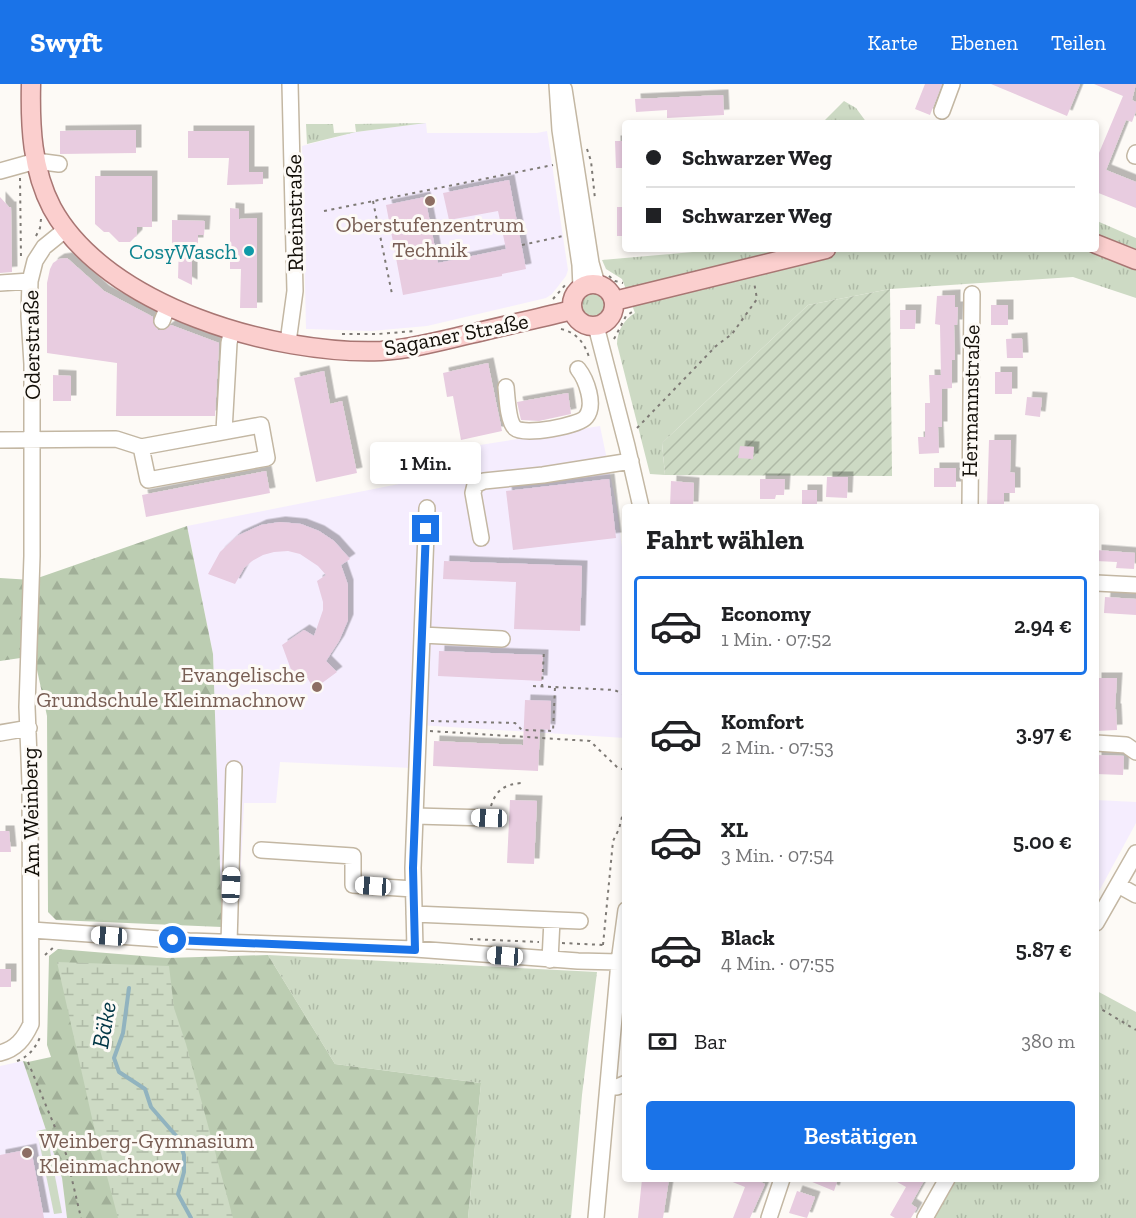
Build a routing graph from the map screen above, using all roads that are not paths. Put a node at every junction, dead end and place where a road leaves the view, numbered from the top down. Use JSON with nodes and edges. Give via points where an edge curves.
{"nodes":[{"id":1,"x":31,"y":84,"type":"edge"},
{"id":2,"x":290,"y":84,"type":"edge"},
{"id":3,"x":557,"y":84,"type":"edge"},
{"id":4,"x":563,"y":84,"type":"edge"},
{"id":5,"x":952,"y":84,"type":"edge"},
{"id":6,"x":942,"y":111,"type":"dead end"},
{"id":7,"x":28,"y":164,"type":"junction"},
{"id":8,"x":59,"y":164,"type":"dead end"},
{"id":9,"x":0,"y":171,"type":"edge"},
{"id":10,"x":65,"y":230,"type":"junction"},
{"id":11,"x":1099,"y":245,"type":"edge"},
{"id":12,"x":814,"y":252,"type":"edge"},
{"id":13,"x":1136,"y":260,"type":"edge"},
{"id":14,"x":30,"y":281,"type":"junction"},
{"id":15,"x":588,"y":282,"type":"junction"},
{"id":16,"x":0,"y":283,"type":"edge"},
{"id":17,"x":972,"y":294,"type":"dead end"},
{"id":18,"x":614,"y":301,"type":"junction"},
{"id":19,"x":572,"y":310,"type":"junction"},
{"id":20,"x":596,"y":326,"type":"junction"},
{"id":21,"x":232,"y":330,"type":"junction"},
{"id":22,"x":288,"y":342,"type":"junction"},
{"id":23,"x":578,"y":369,"type":"dead end"},
{"id":24,"x":506,"y":387,"type":"dead end"},
{"id":25,"x":224,"y":431,"type":"junction"},
{"id":26,"x":0,"y":440,"type":"edge"},
{"id":27,"x":32,"y":440,"type":"junction"},
{"id":28,"x":141,"y":447,"type":"junction"},
{"id":29,"x":629,"y":453,"type":"junction"},
{"id":30,"x":19,"y":455,"type":"dead end"},
{"id":31,"x":640,"y":504,"type":"edge"},
{"id":32,"x":970,"y":504,"type":"edge"},
{"id":33,"x":427,"y":508,"type":"dead end"},
{"id":34,"x":482,"y":538,"type":"dead end"},
{"id":35,"x":32,"y":556,"type":"joint"},
{"id":36,"x":1099,"y":583,"type":"edge"},
{"id":37,"x":1136,"y":585,"type":"edge"},
{"id":38,"x":422,"y":635,"type":"junction"},
{"id":39,"x":502,"y":639,"type":"dead end"},
{"id":40,"x":29,"y":728,"type":"junction"},
{"id":41,"x":0,"y":733,"type":"edge"},
{"id":42,"x":1099,"y":743,"type":"edge"},
{"id":43,"x":1136,"y":752,"type":"edge"},
{"id":44,"x":234,"y":769,"type":"dead end"},
{"id":45,"x":415,"y":816,"type":"junction"},
{"id":46,"x":489,"y":818,"type":"road end"},
{"id":47,"x":261,"y":850,"type":"dead end"},
{"id":48,"x":1136,"y":853,"type":"edge"},
{"id":49,"x":1125,"y":881,"type":"edge"},
{"id":50,"x":413,"y":889,"type":"junction"},
{"id":51,"x":1136,"y":895,"type":"edge"},
{"id":52,"x":414,"y":914,"type":"junction"},
{"id":53,"x":1099,"y":919,"type":"edge"},
{"id":54,"x":552,"y":920,"type":"junction"},
{"id":55,"x":580,"y":921,"type":"dead end"},
{"id":56,"x":32,"y":930,"type":"junction"},
{"id":57,"x":622,"y":940,"type":"edge"},
{"id":58,"x":229,"y":943,"type":"junction"},
{"id":59,"x":415,"y":950,"type":"junction"},
{"id":60,"x":550,"y":960,"type":"junction"},
{"id":61,"x":619,"y":962,"type":"junction"},
{"id":62,"x":0,"y":1053,"type":"edge"},
{"id":63,"x":622,"y":1085,"type":"edge"},
{"id":64,"x":609,"y":1087,"type":"junction"},
{"id":65,"x":781,"y":1182,"type":"edge"},
{"id":66,"x":945,"y":1182,"type":"edge"},
{"id":67,"x":596,"y":1218,"type":"edge"},
{"id":68,"x":769,"y":1218,"type":"edge"},
{"id":69,"x":925,"y":1218,"type":"edge"}],
"edges":[{"from":1,"to":7,"type":"main road","via":[[32,140]]},
{"from":2,"to":22,"type":"street","name":"Rheinstraße","via":[[295,291]]},
{"from":3,"to":15,"type":"street","via":[[558,118],[575,233]]},
{"from":4,"to":15,"type":"street","via":[[591,263]]},
{"from":5,"to":6,"type":"street"},
{"from":7,"to":8,"type":"street"},
{"from":7,"to":9,"type":"street"},
{"from":7,"to":10,"type":"main road"},
{"from":10,"to":14,"type":"street","name":"Oderstraße","via":[[44,247]]},
{"from":10,"to":21,"type":"main road","name":"Saganer Straße","via":[[117,279],[165,314]]},
{"from":11,"to":13,"type":"main road"},
{"from":12,"to":18,"type":"main road"},
{"from":14,"to":16,"type":"street"},
{"from":14,"to":27,"type":"street","name":"Oderstraße"},
{"from":15,"to":18,"type":"main road","via":[[608,290]]},
{"from":15,"to":19,"type":"main road","via":[[573,297]]},
{"from":17,"to":32,"type":"street","name":"Hermannstraße"},
{"from":18,"to":20,"type":"main road","via":[[609,319]]},
{"from":19,"to":20,"type":"main road","via":[[581,322]]},
{"from":19,"to":22,"type":"main road","name":"Saganer Straße","via":[[432,344],[381,351]]},
{"from":20,"to":29,"type":"street"},
{"from":21,"to":22,"type":"main road","name":"Saganer Straße"},
{"from":21,"to":25,"type":"street"},
{"from":23,"to":24,"type":"street","via":[[590,406],[584,420],[572,424],[531,431],[514,427]]},
{"from":25,"to":28,"type":"street"},
{"from":25,"to":28,"type":"street","via":[[261,424],[267,458],[148,480]]},
{"from":26,"to":27,"type":"street"},
{"from":27,"to":28,"type":"street","via":[[116,440]]},
{"from":27,"to":30,"type":"street"},
{"from":27,"to":35,"type":"street","name":"Oderstraße"},
{"from":29,"to":31,"type":"street"},
{"from":29,"to":34,"type":"street","via":[[543,475],[476,485],[473,493]]},
{"from":33,"to":38,"type":"street"},
{"from":35,"to":40,"type":"street","name":"Am Weinberg"},
{"from":36,"to":37,"type":"street"},
{"from":38,"to":39,"type":"street"},
{"from":38,"to":45,"type":"street"},
{"from":40,"to":41,"type":"street"},
{"from":40,"to":56,"type":"street","name":"Am Weinberg"},
{"from":42,"to":43,"type":"street","via":[[1126,745]]},
{"from":44,"to":58,"type":"street"},
{"from":45,"to":46,"type":"street"},
{"from":45,"to":50,"type":"street"},
{"from":47,"to":50,"type":"street","via":[[353,856],[353,885]]},
{"from":48,"to":49,"type":"street"},
{"from":49,"to":51,"type":"street"},
{"from":49,"to":53,"type":"street"},
{"from":50,"to":52,"type":"street"},
{"from":52,"to":54,"type":"street"},
{"from":52,"to":59,"type":"street"},
{"from":54,"to":55,"type":"street"},
{"from":54,"to":60,"type":"street"},
{"from":56,"to":58,"type":"street"},
{"from":56,"to":62,"type":"street","name":"Am Weinberg","via":[[32,1024],[19,1043]]},
{"from":57,"to":61,"type":"street"},
{"from":58,"to":59,"type":"street"},
{"from":59,"to":60,"type":"street"},
{"from":60,"to":61,"type":"street"},
{"from":61,"to":64,"type":"street"},
{"from":63,"to":64,"type":"street"},
{"from":64,"to":67,"type":"street"},
{"from":65,"to":68,"type":"street"},
{"from":66,"to":69,"type":"street"}]}
